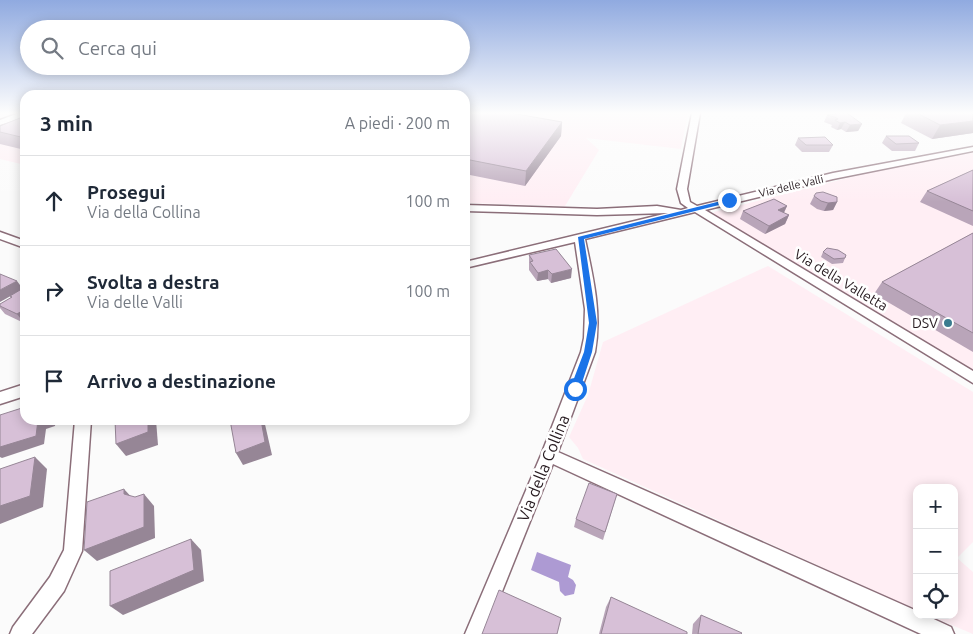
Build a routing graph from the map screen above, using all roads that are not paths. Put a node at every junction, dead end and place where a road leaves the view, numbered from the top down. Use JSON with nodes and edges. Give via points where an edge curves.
{"nodes":[{"id":1,"x":691,"y":143,"type":"edge"},
{"id":2,"x":973,"y":149,"type":"edge"},
{"id":3,"x":470,"y":208,"type":"edge"},
{"id":4,"x":694,"y":209,"type":"junction"},
{"id":5,"x":610,"y":212,"type":"junction"},
{"id":6,"x":682,"y":212,"type":"junction"},
{"id":7,"x":622,"y":228,"type":"junction"},
{"id":8,"x":0,"y":235,"type":"edge"},
{"id":9,"x":580,"y":238,"type":"junction"},
{"id":10,"x":20,"y":243,"type":"edge"},
{"id":11,"x":470,"y":264,"type":"edge"},
{"id":12,"x":973,"y":378,"type":"edge"},
{"id":13,"x":20,"y":392,"type":"edge"},
{"id":14,"x":0,"y":398,"type":"edge"},
{"id":15,"x":83,"y":425,"type":"edge"},
{"id":16,"x":549,"y":455,"type":"junction"},
{"id":17,"x":20,"y":634,"type":"edge"},
{"id":18,"x":475,"y":634,"type":"edge"},
{"id":19,"x":944,"y":634,"type":"edge"}],
"edges":[{"from":1,"to":4,"type":"street","via":[[682,189],[686,203]]},
{"from":2,"to":4,"type":"street","name":"Via delle Valli","via":[[859,170]]},
{"from":3,"to":5,"type":"street"},
{"from":4,"to":6,"type":"street","name":"Via delle Valli"},
{"from":4,"to":12,"type":"street","name":"Via della Valletta"},
{"from":5,"to":6,"type":"street","via":[[663,209]]},
{"from":5,"to":7,"type":"street","via":[[620,220]]},
{"from":6,"to":7,"type":"street","name":"Via delle Valli"},
{"from":7,"to":9,"type":"street","name":"Via delle Valli"},
{"from":8,"to":10,"type":"street"},
{"from":9,"to":11,"type":"street","name":"Via delle Valli"},
{"from":9,"to":16,"type":"street","name":"Via della Collina","via":[[593,317],[592,336]]},
{"from":13,"to":14,"type":"street"},
{"from":15,"to":17,"type":"street","via":[[72,551],[57,584]]},
{"from":16,"to":18,"type":"street","name":"Via della Collina"},
{"from":16,"to":19,"type":"street"}]}
